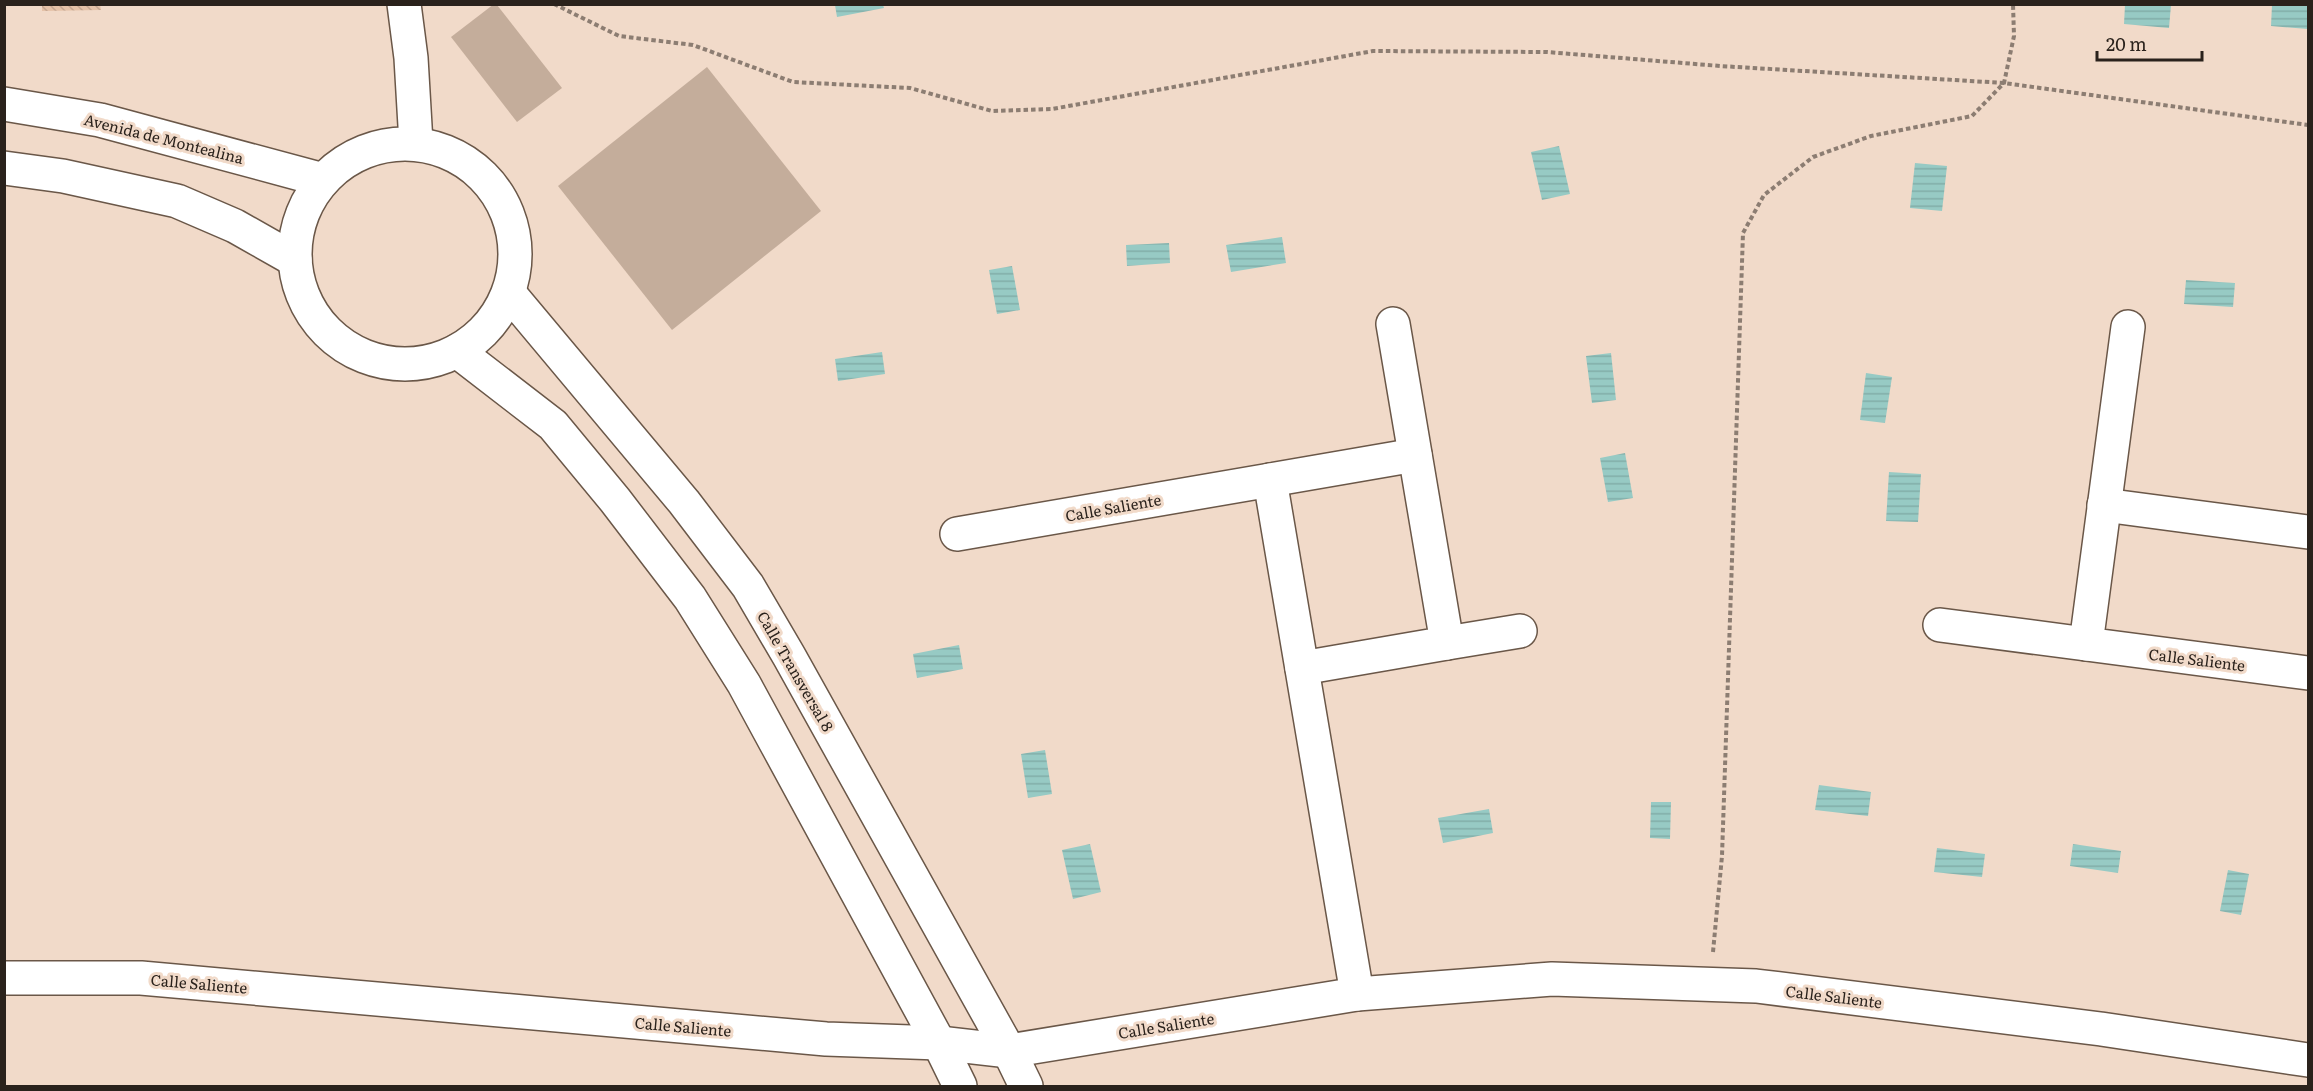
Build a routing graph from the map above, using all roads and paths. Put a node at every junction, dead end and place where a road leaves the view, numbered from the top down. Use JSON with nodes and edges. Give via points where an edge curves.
{"nodes":[{"id":1,"x":404,"y":4,"type":"edge"},
{"id":2,"x":554,"y":4,"type":"edge"},
{"id":3,"x":2013,"y":4,"type":"edge"},
{"id":4,"x":2004,"y":83,"type":"junction"},
{"id":5,"x":4,"y":104,"type":"edge"},
{"id":6,"x":2308,"y":125,"type":"edge"},
{"id":7,"x":416,"y":143,"type":"junction"},
{"id":8,"x":4,"y":168,"type":"edge"},
{"id":9,"x":322,"y":180,"type":"junction"},
{"id":10,"x":295,"y":260,"type":"junction"},
{"id":11,"x":509,"y":293,"type":"junction"},
{"id":12,"x":1393,"y":324,"type":"dead end"},
{"id":13,"x":2128,"y":327,"type":"dead end"},
{"id":14,"x":457,"y":351,"type":"junction"},
{"id":15,"x":1415,"y":455,"type":"junction"},
{"id":16,"x":1269,"y":480,"type":"junction"},
{"id":17,"x":2104,"y":505,"type":"junction"},
{"id":18,"x":2308,"y":532,"type":"edge"},
{"id":19,"x":957,"y":534,"type":"dead end"},
{"id":20,"x":1940,"y":626,"type":"dead end"},
{"id":21,"x":1520,"y":631,"type":"dead end"},
{"id":22,"x":1447,"y":643,"type":"junction"},
{"id":23,"x":2086,"y":644,"type":"junction"},
{"id":24,"x":1302,"y":668,"type":"junction"},
{"id":25,"x":2308,"y":673,"type":"edge"},
{"id":26,"x":4,"y":978,"type":"edge"},
{"id":27,"x":1710,"y":985,"type":"junction"},
{"id":28,"x":1357,"y":994,"type":"junction"},
{"id":29,"x":939,"y":1043,"type":"junction"},
{"id":30,"x":1009,"y":1051,"type":"junction"},
{"id":31,"x":2308,"y":1060,"type":"edge"},
{"id":32,"x":960,"y":1086,"type":"edge"},
{"id":33,"x":1026,"y":1086,"type":"edge"}],
"edges":[{"from":1,"to":7,"type":"street"},
{"from":2,"to":4,"type":"path","via":[[619,36],[693,45],[793,82],[910,88],[992,111],[1053,109],[1373,51],[1547,52]]},
{"from":3,"to":4,"type":"path","via":[[2014,36]]},
{"from":4,"to":6,"type":"path"},
{"from":4,"to":27,"type":"path","via":[[1972,116],[1871,136],[1813,157],[1764,195],[1743,233],[1722,856]]},
{"from":5,"to":9,"type":"street","name":"Avenida de Montealina","via":[[100,120]]},
{"from":7,"to":9,"type":"street","via":[[382,145],[349,158]]},
{"from":7,"to":11,"type":"street","via":[[464,159],[500,195],[516,243]]},
{"from":8,"to":10,"type":"street","via":[[63,176],[177,201],[235,226]]},
{"from":9,"to":10,"type":"street","via":[[306,204],[297,231]]},
{"from":10,"to":14,"type":"street","via":[[305,303],[333,338],[371,359],[415,364]]},
{"from":11,"to":14,"type":"street","via":[[489,327]]},
{"from":11,"to":30,"type":"street","name":"Calle Transversal 8","via":[[684,502],[748,586]]},
{"from":12,"to":15,"type":"street"},
{"from":13,"to":17,"type":"street"},
{"from":14,"to":29,"type":"street","via":[[553,425],[690,598],[744,684]]},
{"from":15,"to":16,"type":"street","name":"Calle Saliente"},
{"from":15,"to":22,"type":"street"},
{"from":16,"to":19,"type":"street","name":"Calle Saliente"},
{"from":16,"to":24,"type":"street"},
{"from":17,"to":18,"type":"street"},
{"from":17,"to":23,"type":"street"},
{"from":20,"to":23,"type":"street","name":"Calle Saliente"},
{"from":21,"to":22,"type":"street"},
{"from":22,"to":24,"type":"street"},
{"from":23,"to":25,"type":"street","name":"Calle Saliente"},
{"from":24,"to":28,"type":"street"},
{"from":26,"to":29,"type":"street","name":"Calle Saliente","via":[[141,978],[826,1039]]},
{"from":27,"to":28,"type":"street","name":"Calle Saliente","via":[[1552,980]]},
{"from":27,"to":31,"type":"street","name":"Calle Saliente","via":[[1756,986]]},
{"from":28,"to":30,"type":"street","name":"Calle Saliente"},
{"from":29,"to":30,"type":"street","name":"Calle Saliente"},
{"from":29,"to":32,"type":"street"},
{"from":30,"to":33,"type":"street","name":"Calle Transversal 8"}]}
